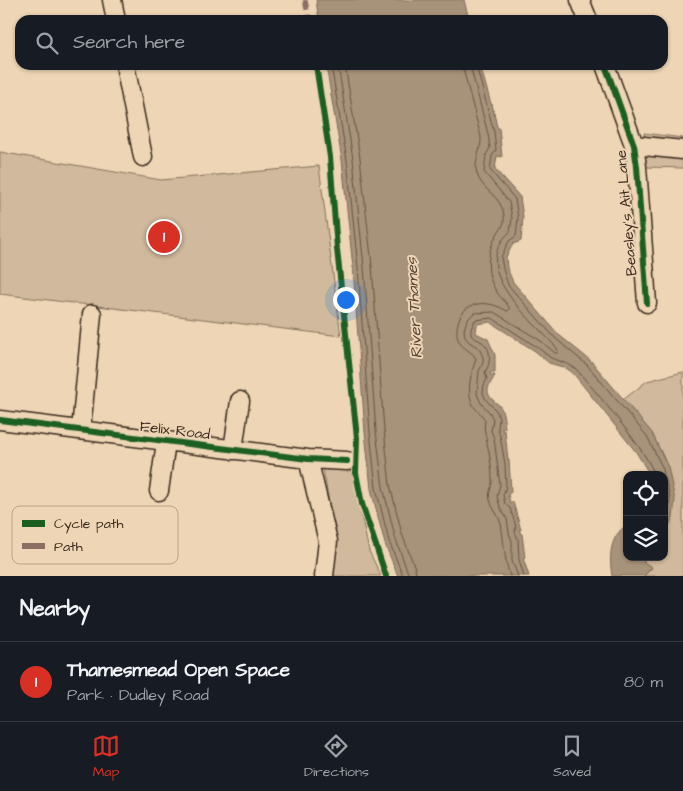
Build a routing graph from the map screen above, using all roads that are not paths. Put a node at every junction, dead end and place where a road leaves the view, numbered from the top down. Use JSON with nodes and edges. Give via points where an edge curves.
{"nodes":[{"id":1,"x":112,"y":0,"type":"edge"},
{"id":2,"x":580,"y":0,"type":"edge"},
{"id":3,"x":115,"y":15,"type":"edge"},
{"id":4,"x":586,"y":15,"type":"edge"},
{"id":5,"x":126,"y":70,"type":"edge"},
{"id":6,"x":607,"y":70,"type":"edge"},
{"id":7,"x":634,"y":145,"type":"junction"},
{"id":8,"x":683,"y":150,"type":"edge"},
{"id":9,"x":144,"y":157,"type":"dead end"},
{"id":10,"x":646,"y":303,"type":"dead end"},
{"id":11,"x":92,"y":314,"type":"dead end"},
{"id":12,"x":240,"y":402,"type":"dead end"},
{"id":13,"x":0,"y":420,"type":"edge"},
{"id":14,"x":81,"y":430,"type":"junction"},
{"id":15,"x":166,"y":442,"type":"junction"},
{"id":16,"x":233,"y":450,"type":"junction"},
{"id":17,"x":308,"y":459,"type":"junction"},
{"id":18,"x":347,"y":461,"type":"dead end"},
{"id":19,"x":159,"y":491,"type":"dead end"},
{"id":20,"x":324,"y":576,"type":"edge"}],
"edges":[{"from":1,"to":3,"type":"street"},
{"from":2,"to":4,"type":"street"},
{"from":5,"to":9,"type":"street"},
{"from":6,"to":7,"type":"street","name":"Beasley's Ait Lane"},
{"from":7,"to":8,"type":"street","name":"Beasley's Ait Lane"},
{"from":7,"to":10,"type":"street","name":"Beasley's Ait Lane"},
{"from":11,"to":14,"type":"street"},
{"from":12,"to":16,"type":"street"},
{"from":13,"to":14,"type":"street","name":"Felix Road"},
{"from":14,"to":15,"type":"street","name":"Felix Road"},
{"from":15,"to":16,"type":"street","name":"Felix Road"},
{"from":15,"to":19,"type":"street"},
{"from":16,"to":17,"type":"street","name":"Felix Road"},
{"from":17,"to":18,"type":"street","name":"Felix Road"},
{"from":17,"to":20,"type":"street","via":[[328,541]]}]}
